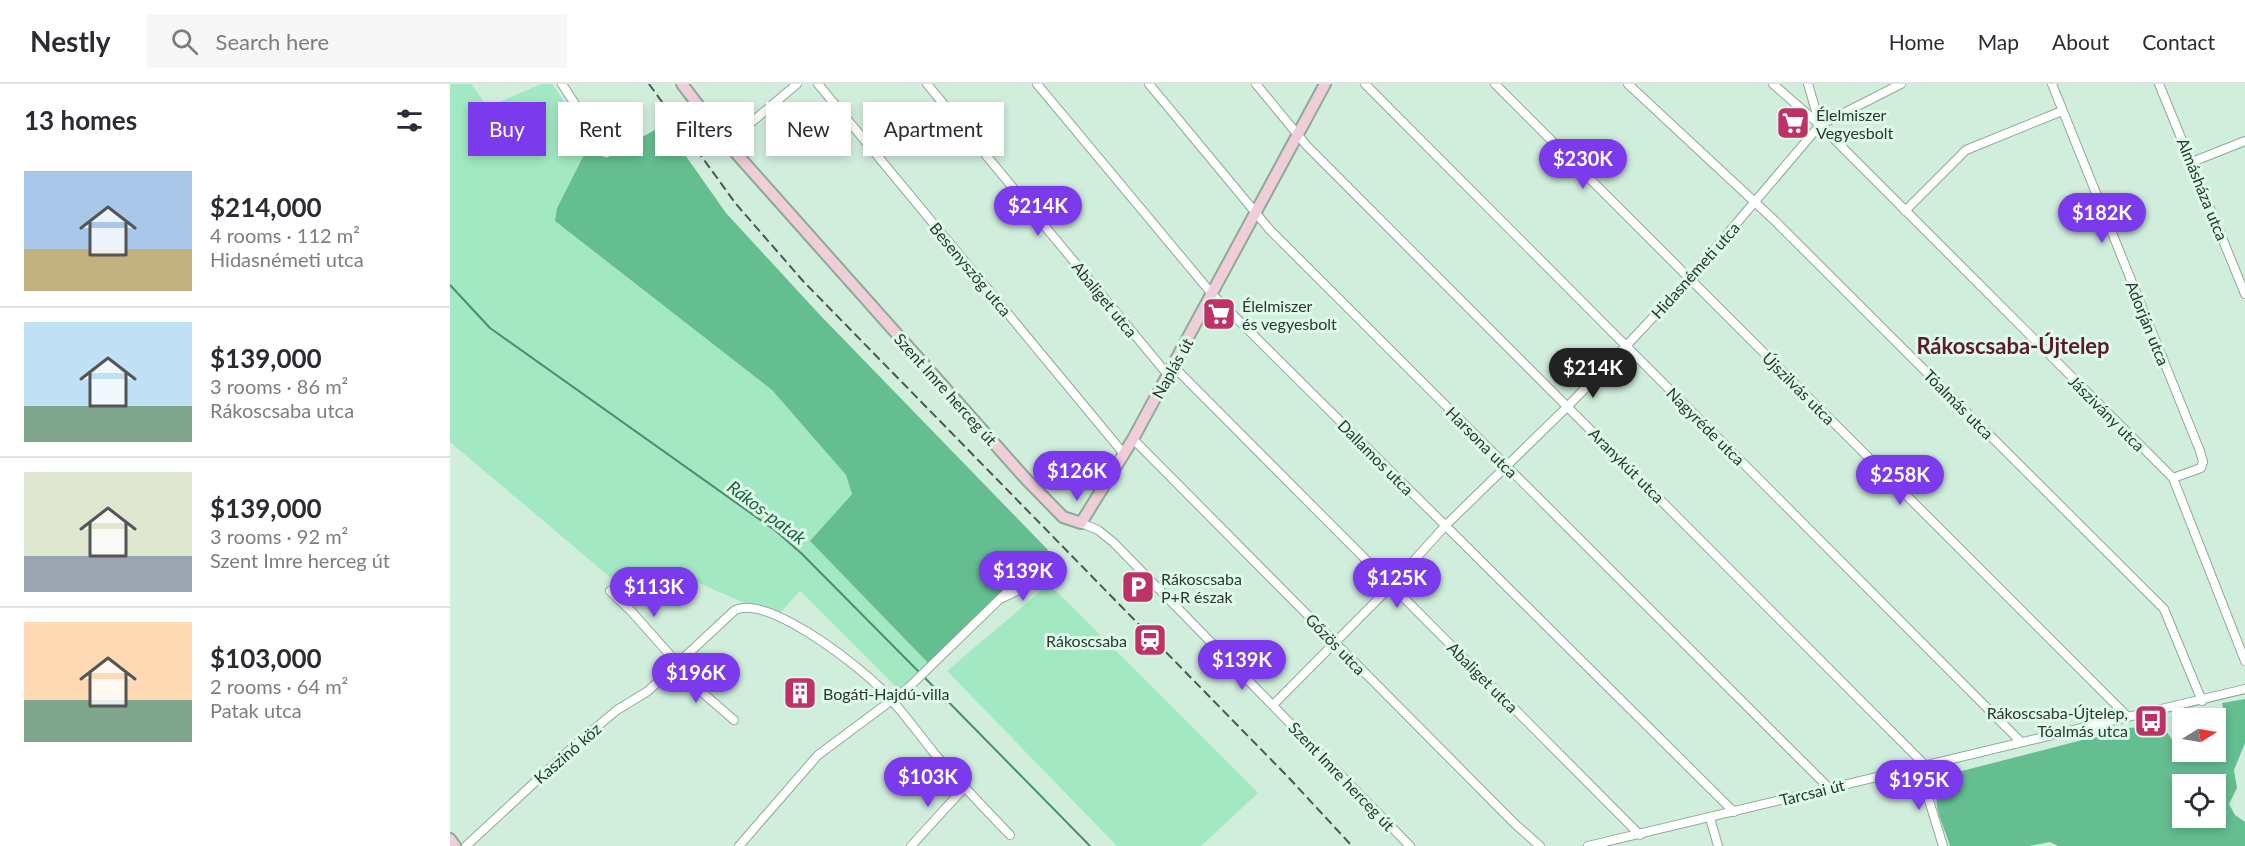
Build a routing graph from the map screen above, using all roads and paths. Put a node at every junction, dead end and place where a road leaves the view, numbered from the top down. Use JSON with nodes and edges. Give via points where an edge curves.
{"nodes":[{"id":1,"x":562,"y":84,"type":"edge"},
{"id":2,"x":682,"y":84,"type":"edge"},
{"id":3,"x":797,"y":84,"type":"edge"},
{"id":4,"x":818,"y":84,"type":"edge"},
{"id":5,"x":927,"y":84,"type":"edge"},
{"id":6,"x":1037,"y":84,"type":"edge"},
{"id":7,"x":1149,"y":84,"type":"edge"},
{"id":8,"x":1256,"y":84,"type":"edge"},
{"id":9,"x":1325,"y":84,"type":"edge"},
{"id":10,"x":1365,"y":84,"type":"edge"},
{"id":11,"x":1495,"y":84,"type":"edge"},
{"id":12,"x":1628,"y":84,"type":"edge"},
{"id":13,"x":1773,"y":84,"type":"edge"},
{"id":14,"x":1808,"y":84,"type":"edge"},
{"id":15,"x":2052,"y":84,"type":"edge"},
{"id":16,"x":2159,"y":84,"type":"edge"},
{"id":17,"x":1898,"y":85,"type":"edge"},
{"id":18,"x":574,"y":102,"type":"edge"},
{"id":19,"x":696,"y":102,"type":"edge"},
{"id":20,"x":2062,"y":111,"type":"junction"},
{"id":21,"x":754,"y":121,"type":"edge"},
{"id":22,"x":1820,"y":125,"type":"junction"},
{"id":23,"x":1297,"y":136,"type":"junction"},
{"id":24,"x":2245,"y":141,"type":"edge"},
{"id":25,"x":740,"y":156,"type":"edge"},
{"id":26,"x":2192,"y":162,"type":"junction"},
{"id":27,"x":1755,"y":202,"type":"junction"},
{"id":28,"x":1905,"y":211,"type":"junction"},
{"id":29,"x":1256,"y":214,"type":"junction"},
{"id":30,"x":1690,"y":278,"type":"junction"},
{"id":31,"x":1212,"y":294,"type":"junction"},
{"id":32,"x":2245,"y":294,"type":"edge"},
{"id":33,"x":1626,"y":346,"type":"junction"},
{"id":34,"x":1171,"y":370,"type":"junction"},
{"id":35,"x":1568,"y":406,"type":"junction"},
{"id":36,"x":1133,"y":439,"type":"junction"},
{"id":37,"x":1124,"y":454,"type":"junction"},
{"id":38,"x":1507,"y":466,"type":"junction"},
{"id":39,"x":2173,"y":478,"type":"junction"},
{"id":40,"x":1081,"y":523,"type":"junction"},
{"id":41,"x":1445,"y":526,"type":"junction"},
{"id":42,"x":1392,"y":585,"type":"junction"},
{"id":43,"x":610,"y":591,"type":"dead end"},
{"id":44,"x":1000,"y":599,"type":"junction"},
{"id":45,"x":1334,"y":641,"type":"junction"},
{"id":46,"x":2245,"y":661,"type":"edge"},
{"id":47,"x":676,"y":666,"type":"junction"},
{"id":48,"x":2245,"y":688,"type":"edge"},
{"id":49,"x":890,"y":699,"type":"junction"},
{"id":50,"x":2202,"y":700,"type":"junction"},
{"id":51,"x":1273,"y":705,"type":"junction"},
{"id":52,"x":2128,"y":717,"type":"junction"},
{"id":53,"x":735,"y":720,"type":"dead end"},
{"id":54,"x":2021,"y":742,"type":"junction"},
{"id":55,"x":1922,"y":767,"type":"junction"},
{"id":56,"x":1828,"y":787,"type":"junction"},
{"id":57,"x":964,"y":788,"type":"junction"},
{"id":58,"x":1734,"y":812,"type":"junction"},
{"id":59,"x":1710,"y":818,"type":"junction"},
{"id":60,"x":1010,"y":835,"type":"dead end"},
{"id":61,"x":1640,"y":835,"type":"junction"},
{"id":62,"x":450,"y":838,"type":"edge"},
{"id":63,"x":456,"y":846,"type":"edge"},
{"id":64,"x":466,"y":846,"type":"edge"},
{"id":65,"x":739,"y":846,"type":"edge"},
{"id":66,"x":911,"y":846,"type":"edge"},
{"id":67,"x":1410,"y":846,"type":"edge"},
{"id":68,"x":1540,"y":846,"type":"edge"},
{"id":69,"x":1588,"y":846,"type":"edge"},
{"id":70,"x":1718,"y":846,"type":"edge"},
{"id":71,"x":1944,"y":846,"type":"edge"}],
"edges":[{"from":1,"to":18,"type":"street"},
{"from":2,"to":19,"type":"street","name":"Szent Imre herceg út"},
{"from":3,"to":21,"type":"street"},
{"from":4,"to":37,"type":"street","name":"Besenyszög utca"},
{"from":5,"to":34,"type":"street","name":"Abaliget utca"},
{"from":6,"to":31,"type":"street","name":"Dallamos utca"},
{"from":7,"to":29,"type":"street","name":"Harsona utca"},
{"from":8,"to":23,"type":"street","name":"Aranykút utca"},
{"from":9,"to":23,"type":"street","name":"Naplás út"},
{"from":10,"to":33,"type":"street","name":"Nagyréde utca"},
{"from":11,"to":30,"type":"street","name":"Újszilvás utca"},
{"from":12,"to":27,"type":"street","name":"Tóalmás utca"},
{"from":13,"to":22,"type":"street","name":"Jászivány utca"},
{"from":14,"to":22,"type":"street"},
{"from":15,"to":20,"type":"street","name":"Adorján utca"},
{"from":16,"to":26,"type":"street","name":"Almásháza utca"},
{"from":17,"to":22,"type":"street","name":"Hidasnémeti utca"},
{"from":20,"to":28,"type":"street","via":[[1966,150]]},
{"from":20,"to":39,"type":"street","name":"Adorján utca","via":[[2200,451],[2201,468]]},
{"from":22,"to":27,"type":"street","name":"Hidasnémeti utca"},
{"from":22,"to":28,"type":"street","name":"Jászivány utca"},
{"from":23,"to":29,"type":"street","name":"Naplás út"},
{"from":23,"to":35,"type":"street","name":"Aranykút utca"},
{"from":24,"to":26,"type":"street"},
{"from":25,"to":40,"type":"street","name":"Szent Imre herceg út","via":[[1032,485],[1063,517]]},
{"from":26,"to":32,"type":"street","name":"Almásháza utca"},
{"from":27,"to":30,"type":"street","name":"Hidasnémeti utca"},
{"from":27,"to":50,"type":"street","name":"Tóalmás utca","via":[[2164,609]]},
{"from":28,"to":39,"type":"street","name":"Jászivány utca"},
{"from":29,"to":31,"type":"street","name":"Naplás út"},
{"from":29,"to":38,"type":"street","name":"Harsona utca"},
{"from":30,"to":33,"type":"street","name":"Hidasnémeti utca"},
{"from":30,"to":52,"type":"street","name":"Újszilvás utca"},
{"from":31,"to":34,"type":"street","name":"Naplás út"},
{"from":31,"to":41,"type":"street","name":"Dallamos utca"},
{"from":33,"to":35,"type":"street","name":"Hidasnémeti utca"},
{"from":33,"to":54,"type":"street","name":"Nagyréde utca"},
{"from":34,"to":36,"type":"street","name":"Naplás út"},
{"from":34,"to":42,"type":"street","name":"Abaliget utca"},
{"from":35,"to":38,"type":"street","name":"Hidasnémeti utca"},
{"from":35,"to":55,"type":"street","name":"Aranykút utca"},
{"from":36,"to":37,"type":"street","name":"Naplás út"},
{"from":36,"to":45,"type":"street","name":"Gőzös utca"},
{"from":37,"to":40,"type":"street","name":"Naplás út"},
{"from":38,"to":41,"type":"street","name":"Hidasnémeti utca"},
{"from":38,"to":56,"type":"street","name":"Harsona utca"},
{"from":39,"to":46,"type":"street","name":"Jászivány utca"},
{"from":40,"to":51,"type":"street","name":"Szent Imre herceg út","via":[[1113,542]]},
{"from":41,"to":42,"type":"street","name":"Hidasnémeti utca"},
{"from":41,"to":58,"type":"street","name":"Dallamos utca"},
{"from":42,"to":45,"type":"street","name":"Hidasnémeti utca"},
{"from":42,"to":61,"type":"street","name":"Abaliget utca"},
{"from":43,"to":47,"type":"street"},
{"from":44,"to":44,"type":"street","via":[[1045,578],[1051,571],[1048,563],[1037,563]]},
{"from":44,"to":49,"type":"street","via":[[930,668]]},
{"from":45,"to":51,"type":"street","name":"Hidasnémeti utca"},
{"from":45,"to":68,"type":"street","name":"Gőzös utca"},
{"from":47,"to":49,"type":"street","name":"Kaszinó köz","via":[[735,610],[749,606],[819,640],[849,661]]},
{"from":47,"to":53,"type":"street"},
{"from":47,"to":64,"type":"street","name":"Kaszinó köz","via":[[575,745]]},
{"from":48,"to":50,"type":"street","name":"Tarcsai út"},
{"from":49,"to":57,"type":"street","name":"Kaszinó köz"},
{"from":49,"to":65,"type":"street","via":[[818,755]]},
{"from":50,"to":52,"type":"street","name":"Tarcsai út"},
{"from":51,"to":67,"type":"street","name":"Szent Imre herceg út"},
{"from":52,"to":54,"type":"street","name":"Tarcsai út"},
{"from":54,"to":55,"type":"street","name":"Tarcsai út"},
{"from":55,"to":56,"type":"street","name":"Tarcsai út"},
{"from":55,"to":71,"type":"street"},
{"from":56,"to":58,"type":"street","name":"Tarcsai út"},
{"from":57,"to":60,"type":"street","name":"Kaszinó köz"},
{"from":57,"to":66,"type":"street"},
{"from":58,"to":59,"type":"street","name":"Tarcsai út"},
{"from":59,"to":61,"type":"street","name":"Tarcsai út"},
{"from":59,"to":70,"type":"street"},
{"from":61,"to":69,"type":"street","name":"Tarcsai út"},
{"from":62,"to":63,"type":"street"}]}
